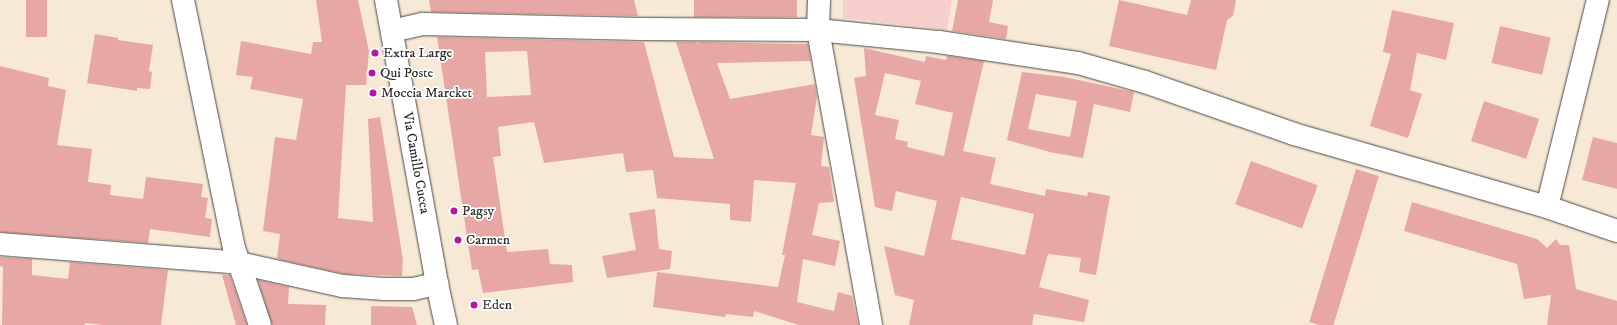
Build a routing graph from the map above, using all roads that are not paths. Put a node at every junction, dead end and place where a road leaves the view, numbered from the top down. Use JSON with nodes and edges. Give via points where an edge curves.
{"nodes":[{"id":1,"x":183,"y":0,"type":"edge"},
{"id":2,"x":386,"y":0,"type":"edge"},
{"id":3,"x":820,"y":0,"type":"edge"},
{"id":4,"x":1598,"y":0,"type":"edge"},
{"id":5,"x":818,"y":30,"type":"junction"},
{"id":6,"x":392,"y":31,"type":"junction"},
{"id":7,"x":1547,"y":208,"type":"junction"},
{"id":8,"x":1617,"y":231,"type":"edge"},
{"id":9,"x":0,"y":244,"type":"edge"},
{"id":10,"x":239,"y":263,"type":"junction"},
{"id":11,"x":436,"y":284,"type":"junction"},
{"id":12,"x":260,"y":325,"type":"edge"},
{"id":13,"x":446,"y":325,"type":"edge"},
{"id":14,"x":871,"y":325,"type":"edge"}],
"edges":[{"from":1,"to":10,"type":"street"},
{"from":2,"to":6,"type":"street","name":"Via Camillo Cucca"},
{"from":3,"to":5,"type":"street"},
{"from":4,"to":7,"type":"street"},
{"from":5,"to":6,"type":"street","via":[[423,24]]},
{"from":5,"to":7,"type":"street","via":[[940,42],[1078,63],[1145,82],[1294,134]]},
{"from":5,"to":14,"type":"street"},
{"from":6,"to":11,"type":"street","name":"Via Camillo Cucca"},
{"from":7,"to":8,"type":"street"},
{"from":9,"to":10,"type":"street"},
{"from":10,"to":11,"type":"street","via":[[343,286],[413,289]]},
{"from":10,"to":12,"type":"street"},
{"from":11,"to":13,"type":"street","name":"Via Camillo Cucca"}]}
